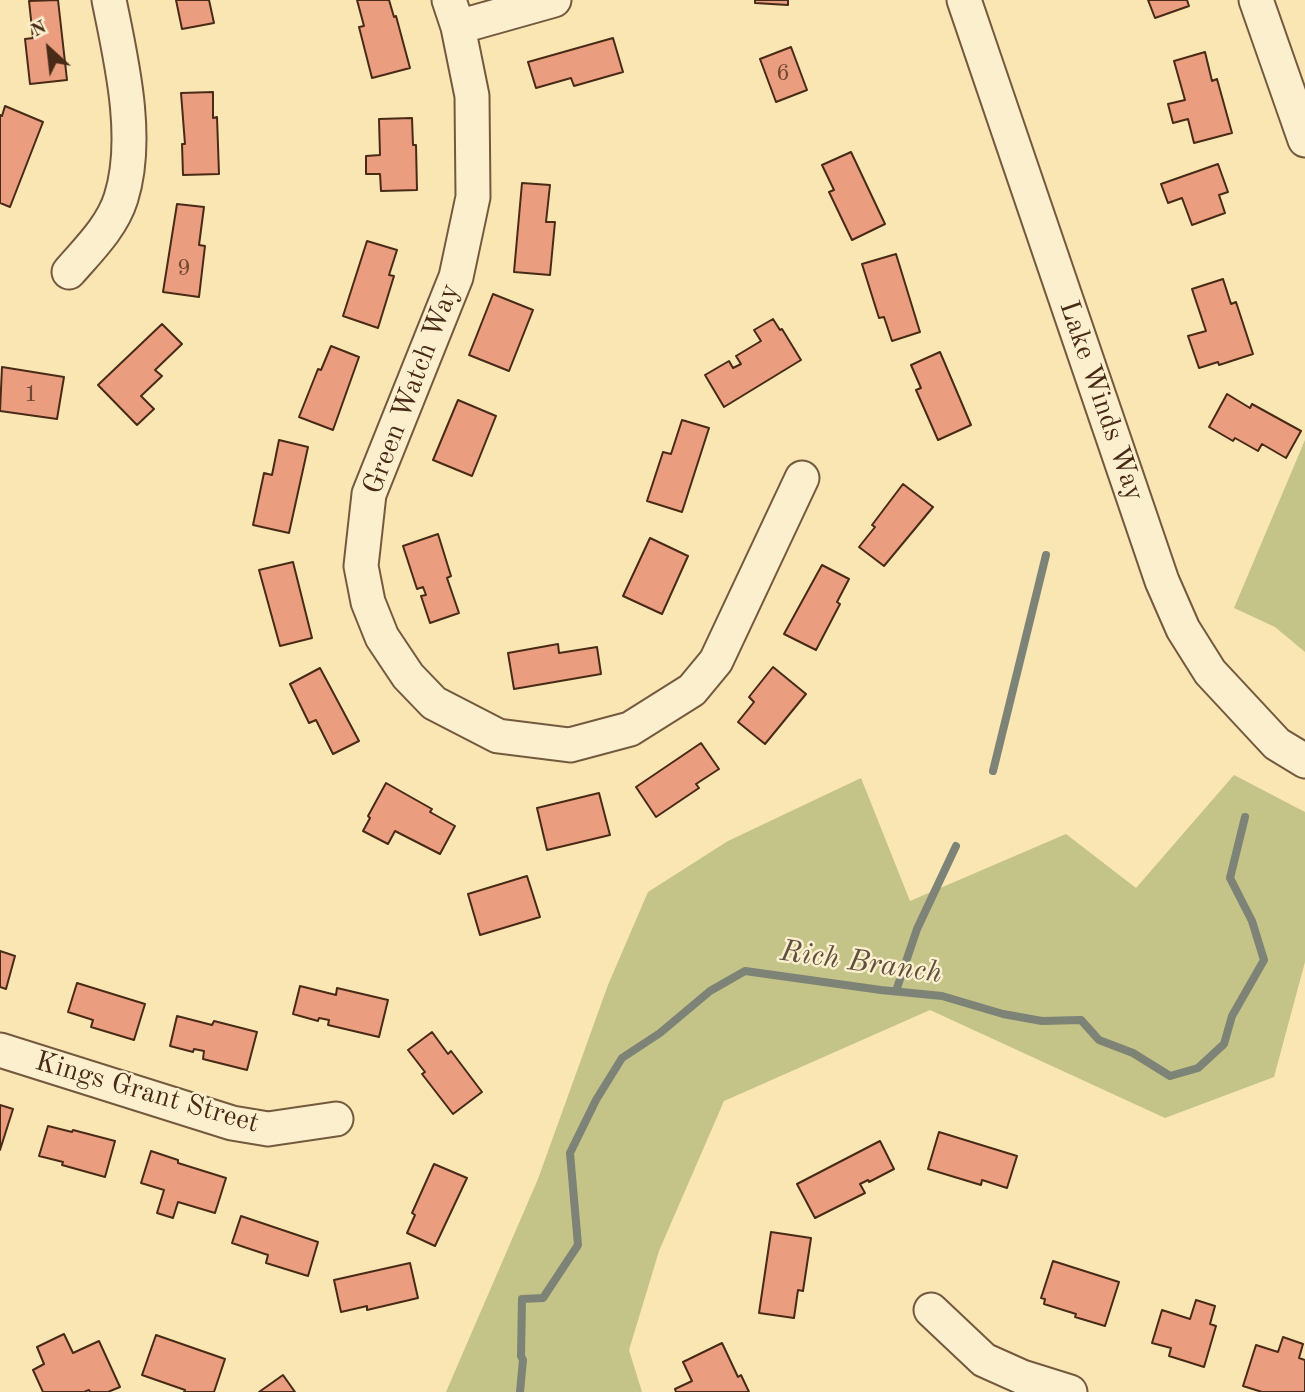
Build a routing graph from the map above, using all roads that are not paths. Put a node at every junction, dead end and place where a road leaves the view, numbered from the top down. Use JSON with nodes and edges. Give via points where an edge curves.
{"nodes":[{"id":1,"x":109,"y":0,"type":"edge"},
{"id":2,"x":554,"y":0,"type":"edge"},
{"id":3,"x":964,"y":0,"type":"edge"},
{"id":4,"x":1256,"y":0,"type":"edge"},
{"id":5,"x":453,"y":13,"type":"edge"},
{"id":6,"x":1305,"y":140,"type":"edge"},
{"id":7,"x":69,"y":272,"type":"dead end"},
{"id":8,"x":802,"y":478,"type":"dead end"},
{"id":9,"x":1305,"y":761,"type":"edge"},
{"id":10,"x":0,"y":1050,"type":"edge"},
{"id":11,"x":336,"y":1119,"type":"dead end"},
{"id":12,"x":931,"y":1310,"type":"dead end"},
{"id":13,"x":1070,"y":1392,"type":"edge"}],
"edges":[{"from":1,"to":7,"type":"street","via":[[125,77],[128,150],[121,198],[99,238]]},
{"from":2,"to":5,"type":"street"},
{"from":3,"to":9,"type":"street","name":"Lake Winds Way","via":[[1162,581],[1183,629],[1210,672],[1277,744]]},
{"from":4,"to":6,"type":"street"},
{"from":5,"to":8,"type":"street","name":"Green Watch Way","via":[[472,96],[473,197],[456,277],[369,494],[361,566],[368,602],[382,636],[408,676],[434,703],[498,736],[570,745],[630,729],[692,690],[716,661]]},
{"from":10,"to":11,"type":"street","name":"Kings Grant Street","via":[[232,1123],[268,1129]]},
{"from":12,"to":13,"type":"street","via":[[984,1360]]}]}
